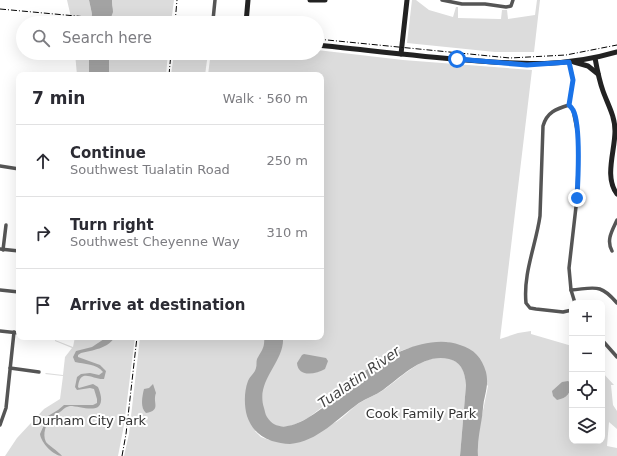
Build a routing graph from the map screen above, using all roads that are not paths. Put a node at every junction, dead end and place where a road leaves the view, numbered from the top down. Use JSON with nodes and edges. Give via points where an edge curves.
{"nodes":[{"id":1,"x":215,"y":0,"type":"edge"},
{"id":2,"x":310,"y":0,"type":"edge"},
{"id":3,"x":325,"y":0,"type":"edge"},
{"id":4,"x":407,"y":0,"type":"edge"},
{"id":5,"x":442,"y":0,"type":"edge"},
{"id":6,"x":513,"y":0,"type":"edge"},
{"id":7,"x":247,"y":1,"type":"edge"},
{"id":8,"x":458,"y":2,"type":"edge"},
{"id":9,"x":214,"y":16,"type":"edge"},
{"id":10,"x":246,"y":16,"type":"edge"},
{"id":11,"x":324,"y":47,"type":"edge"},
{"id":12,"x":617,"y":52,"type":"edge"},
{"id":13,"x":401,"y":54,"type":"junction"},
{"id":14,"x":595,"y":58,"type":"junction"},
{"id":15,"x":571,"y":62,"type":"junction"},
{"id":16,"x":598,"y":74,"type":"junction"},
{"id":17,"x":569,"y":105,"type":"junction"},
{"id":18,"x":0,"y":166,"type":"edge"},
{"id":19,"x":16,"y":169,"type":"edge"},
{"id":20,"x":617,"y":194,"type":"edge"},
{"id":21,"x":617,"y":220,"type":"edge"},
{"id":22,"x":6,"y":225,"type":"dead end"},
{"id":23,"x":2,"y":250,"type":"edge"},
{"id":24,"x":16,"y":251,"type":"edge"},
{"id":25,"x":612,"y":251,"type":"dead end"},
{"id":26,"x":0,"y":290,"type":"edge"},
{"id":27,"x":571,"y":290,"type":"junction"},
{"id":28,"x":16,"y":292,"type":"edge"},
{"id":29,"x":574,"y":300,"type":"edge"},
{"id":30,"x":617,"y":303,"type":"edge"},
{"id":31,"x":569,"y":311,"type":"edge"},
{"id":32,"x":0,"y":331,"type":"edge"},
{"id":33,"x":14,"y":332,"type":"joint"},
{"id":34,"x":605,"y":343,"type":"edge"},
{"id":35,"x":617,"y":357,"type":"edge"},
{"id":36,"x":10,"y":368,"type":"junction"},
{"id":37,"x":38,"y":372,"type":"dead end"},
{"id":38,"x":0,"y":425,"type":"edge"}],
"edges":[{"from":1,"to":9,"type":"street"},
{"from":2,"to":3,"type":"main road"},
{"from":4,"to":13,"type":"main road"},
{"from":5,"to":8,"type":"street"},
{"from":6,"to":8,"type":"street","via":[[511,6],[506,7]]},
{"from":7,"to":10,"type":"main road"},
{"from":11,"to":13,"type":"main road"},
{"from":12,"to":14,"type":"main road"},
{"from":13,"to":15,"type":"main road","via":[[515,64]]},
{"from":14,"to":15,"type":"main road"},
{"from":14,"to":16,"type":"main road"},
{"from":15,"to":16,"type":"main road","via":[[588,66]]},
{"from":15,"to":17,"type":"street","via":[[573,80]]},
{"from":16,"to":20,"type":"main road","via":[[615,123],[611,177],[613,189]]},
{"from":17,"to":27,"type":"street","via":[[574,110],[576,123],[578,168],[569,268]]},
{"from":17,"to":31,"type":"street","via":[[550,113],[543,126],[540,216],[529,264],[525,297],[530,308]]},
{"from":18,"to":19,"type":"street"},
{"from":21,"to":25,"type":"street","via":[[609,242]]},
{"from":22,"to":23,"type":"street"},
{"from":23,"to":24,"type":"street"},
{"from":26,"to":28,"type":"street"},
{"from":27,"to":29,"type":"street"},
{"from":27,"to":30,"type":"street","via":[[602,289]]},
{"from":32,"to":33,"type":"street"},
{"from":33,"to":36,"type":"street"},
{"from":34,"to":35,"type":"street"},
{"from":36,"to":37,"type":"street"},
{"from":36,"to":38,"type":"street","via":[[6,408]]}]}
